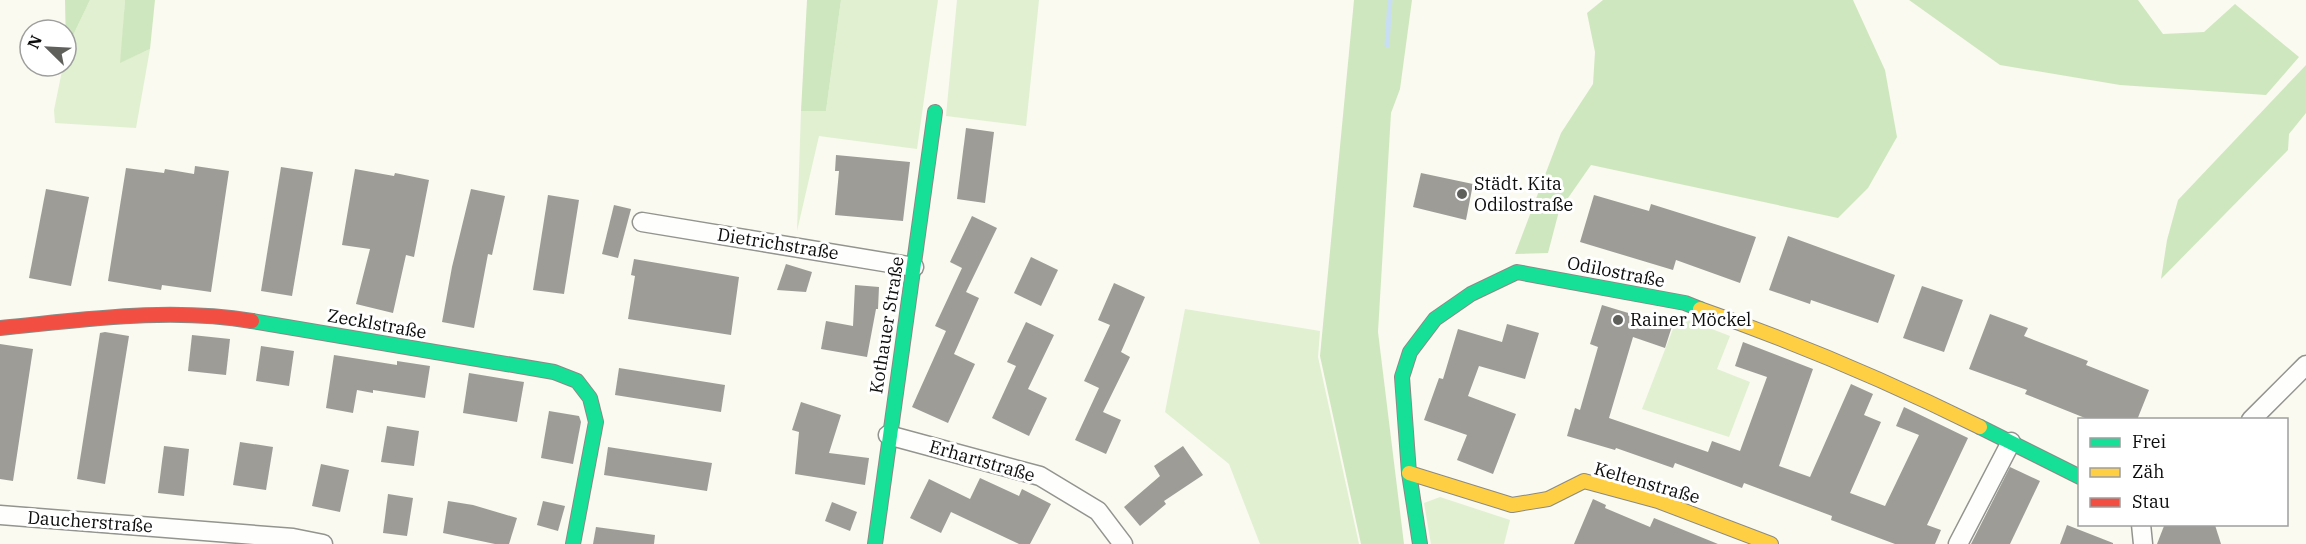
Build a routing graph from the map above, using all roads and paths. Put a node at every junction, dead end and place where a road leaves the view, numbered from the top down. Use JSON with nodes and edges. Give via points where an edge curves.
{"nodes":[{"id":1,"x":935,"y":112,"type":"dead end"},
{"id":2,"x":642,"y":222,"type":"dead end"},
{"id":3,"x":914,"y":267,"type":"junction"},
{"id":4,"x":0,"y":328,"type":"edge"},
{"id":5,"x":2306,"y":365,"type":"edge"},
{"id":6,"x":2253,"y":418,"type":"edge"},
{"id":7,"x":888,"y":435,"type":"junction"},
{"id":8,"x":2011,"y":442,"type":"junction"},
{"id":9,"x":1409,"y":473,"type":"junction"},
{"id":10,"x":2078,"y":476,"type":"edge"},
{"id":11,"x":0,"y":515,"type":"edge"},
{"id":12,"x":2141,"y":526,"type":"edge"},
{"id":13,"x":322,"y":544,"type":"edge"},
{"id":14,"x":573,"y":544,"type":"edge"},
{"id":15,"x":875,"y":544,"type":"edge"},
{"id":16,"x":1123,"y":544,"type":"edge"},
{"id":17,"x":1420,"y":544,"type":"edge"},
{"id":18,"x":1771,"y":544,"type":"edge"},
{"id":19,"x":1958,"y":544,"type":"edge"},
{"id":20,"x":2143,"y":544,"type":"edge"}],
"edges":[{"from":1,"to":3,"type":"street","name":"Kothauer Straße"},
{"from":2,"to":3,"type":"street","name":"Dietrichstraße"},
{"from":3,"to":7,"type":"street","name":"Kothauer Straße"},
{"from":4,"to":14,"type":"street","name":"Zecklstraße","via":[[128,315],[227,317],[562,375],[577,381],[590,398],[596,422]]},
{"from":5,"to":6,"type":"street"},
{"from":7,"to":15,"type":"street","name":"Kothauer Straße"},
{"from":7,"to":16,"type":"street","name":"Erhartstraße","via":[[1040,476],[1098,512]]},
{"from":8,"to":9,"type":"street","name":"Odilostraße","via":[[1814,351],[1695,307],[1517,272],[1471,294],[1435,319],[1410,352],[1402,377]]},
{"from":8,"to":10,"type":"street","name":"Odilostraße"},
{"from":8,"to":19,"type":"street"},
{"from":9,"to":17,"type":"street","name":"Odilostraße"},
{"from":9,"to":18,"type":"street","name":"Keltenstraße","via":[[1512,505],[1548,499],[1584,481],[1659,501]]},
{"from":11,"to":13,"type":"street","name":"Daucherstraße","via":[[293,538]]},
{"from":12,"to":20,"type":"street"}]}
